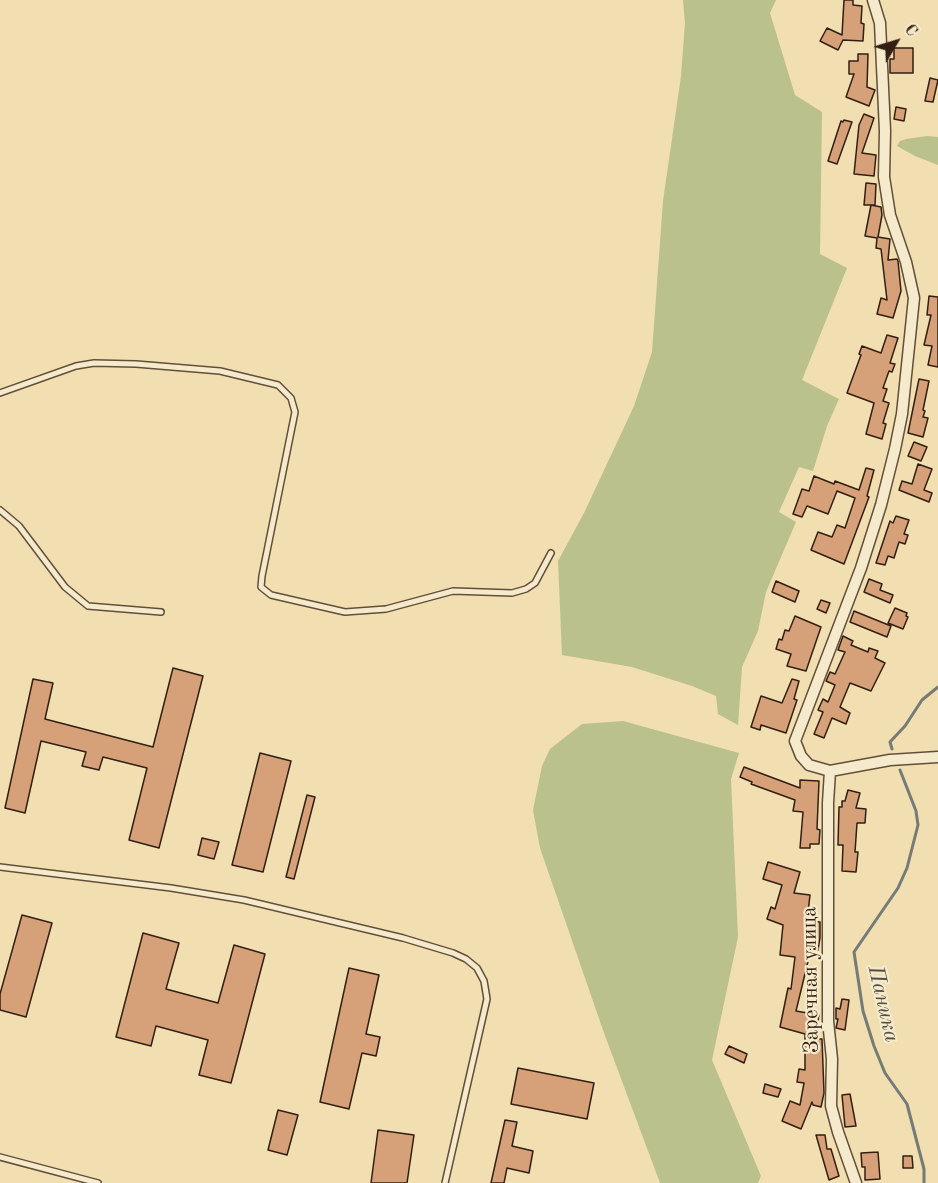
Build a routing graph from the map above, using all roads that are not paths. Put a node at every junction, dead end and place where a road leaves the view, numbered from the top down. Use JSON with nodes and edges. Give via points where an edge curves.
{"nodes":[{"id":1,"x":873,"y":0,"type":"edge"},
{"id":2,"x":0,"y":393,"type":"edge"},
{"id":3,"x":0,"y":510,"type":"edge"},
{"id":4,"x":551,"y":553,"type":"dead end"},
{"id":5,"x":160,"y":612,"type":"dead end"},
{"id":6,"x":938,"y":757,"type":"edge"},
{"id":7,"x":830,"y":771,"type":"junction"},
{"id":8,"x":0,"y":867,"type":"edge"},
{"id":9,"x":0,"y":1157,"type":"edge"},
{"id":10,"x":98,"y":1183,"type":"edge"},
{"id":11,"x":445,"y":1183,"type":"edge"},
{"id":12,"x":856,"y":1183,"type":"edge"}],
"edges":[{"from":1,"to":7,"type":"street","via":[[880,23],[884,177],[890,215],[914,298],[902,414],[881,506],[795,741],[809,765]]},
{"from":2,"to":4,"type":"lane","via":[[94,363],[220,371],[278,385],[291,398],[295,412],[262,576],[261,586],[271,595],[345,612],[386,609],[453,591],[512,593],[535,583]]},
{"from":3,"to":5,"type":"lane","via":[[18,526],[64,587],[88,606]]},
{"from":6,"to":7,"type":"street","via":[[890,760]]},
{"from":7,"to":12,"type":"street","name":"Заречная улица","via":[[831,1106]]},
{"from":8,"to":11,"type":"lane","via":[[244,900],[403,938],[466,959],[484,981],[487,999]]},
{"from":9,"to":10,"type":"lane"}]}
